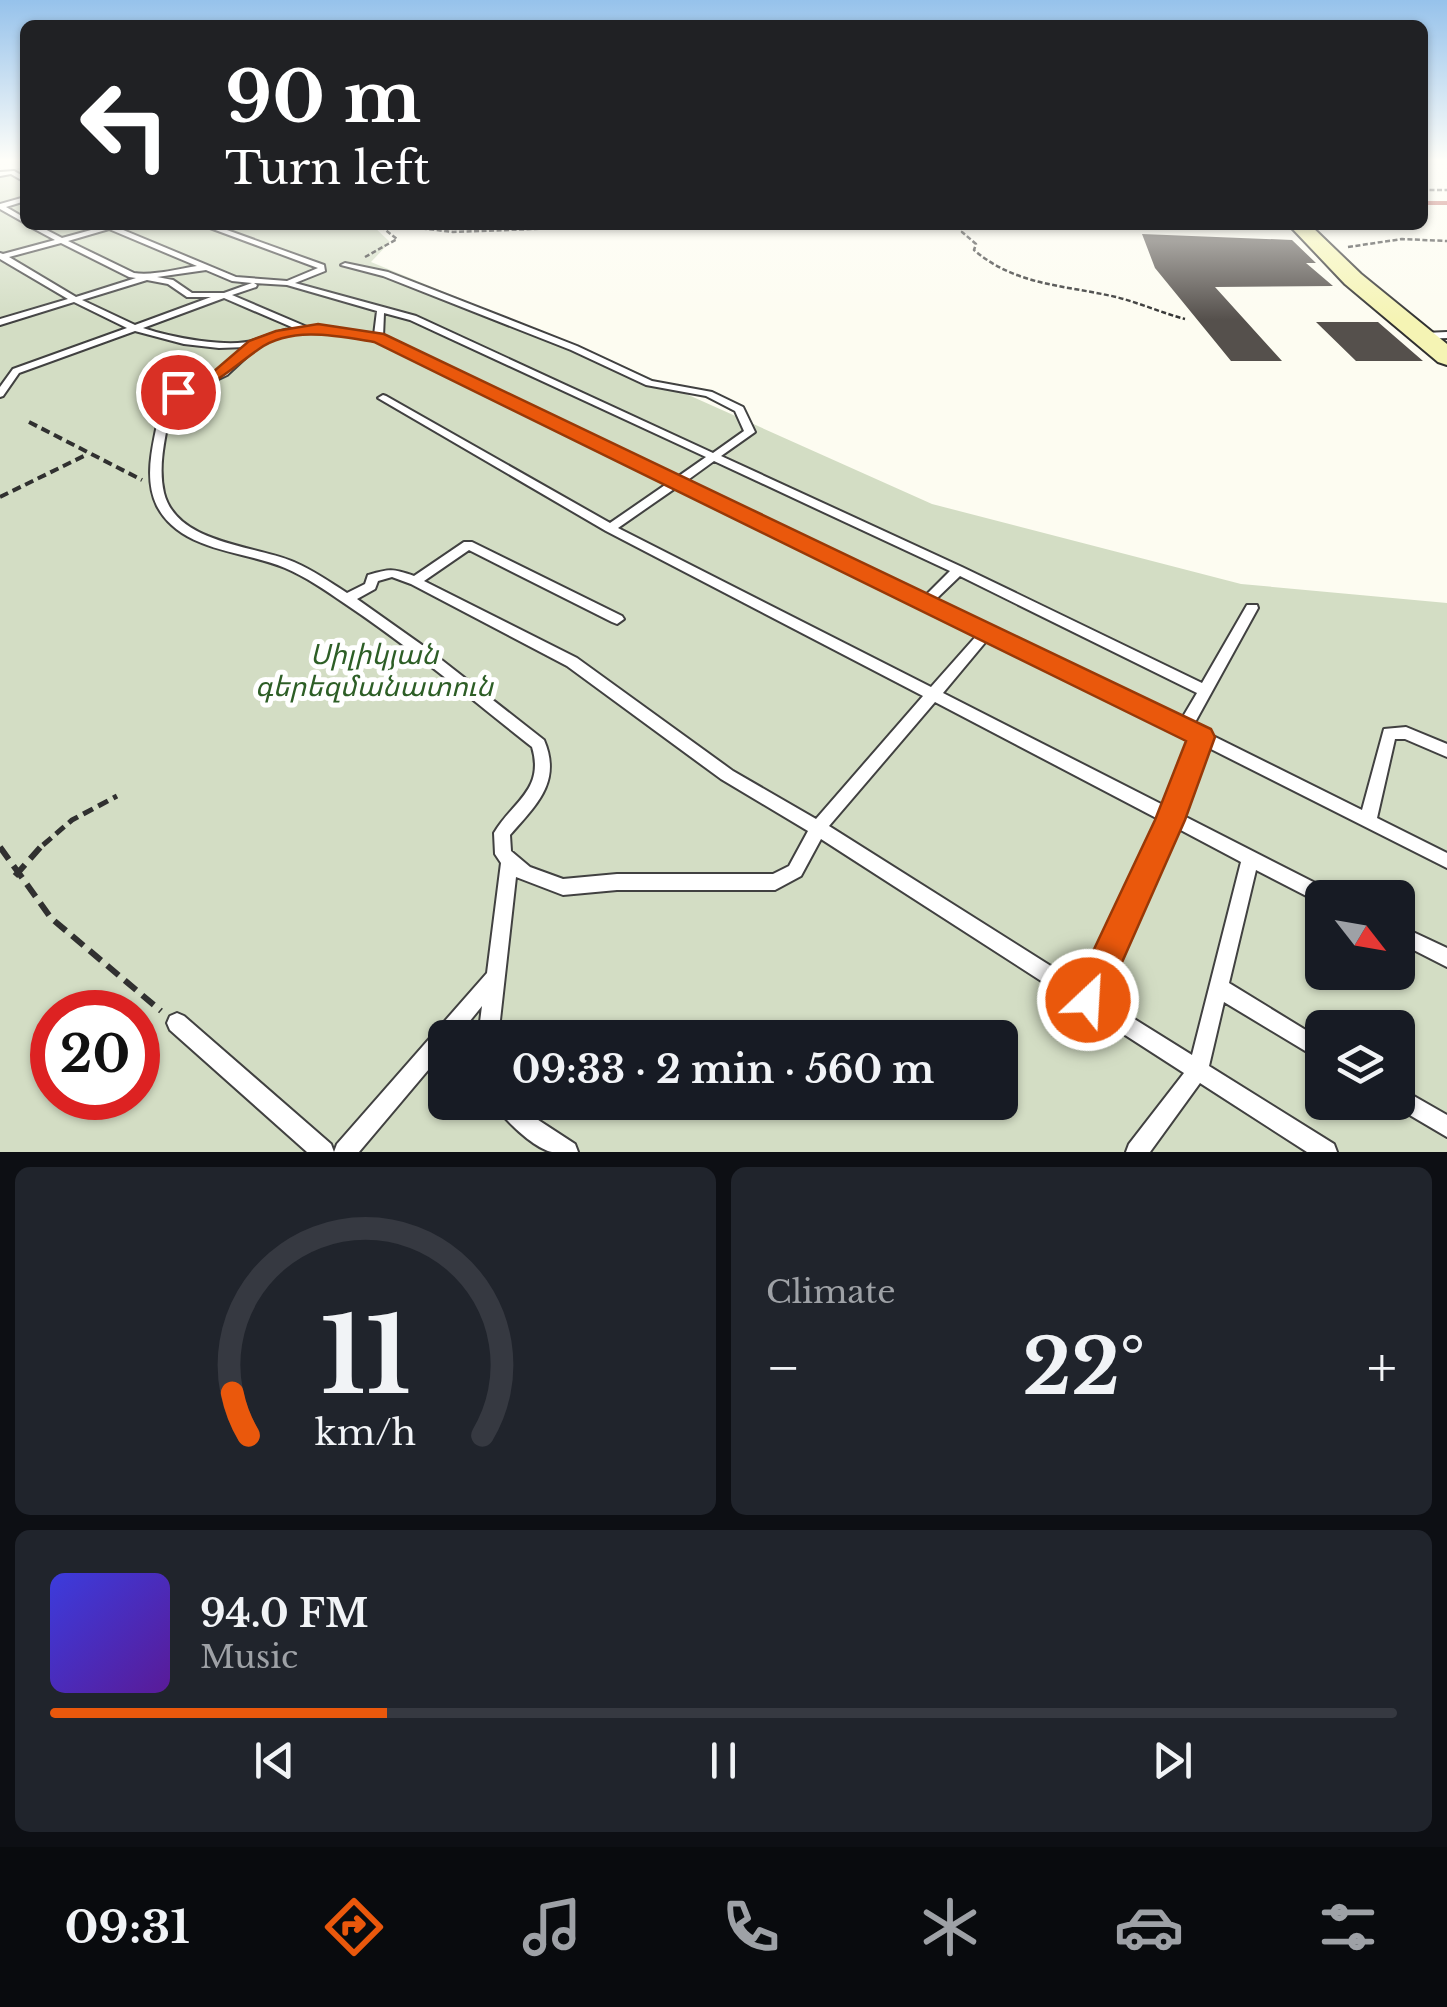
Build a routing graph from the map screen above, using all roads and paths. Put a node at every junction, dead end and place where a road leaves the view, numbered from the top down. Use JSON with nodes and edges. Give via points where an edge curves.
{"nodes":[{"id":1,"x":39,"y":230,"type":"edge"},
{"id":2,"x":96,"y":230,"type":"edge"},
{"id":3,"x":119,"y":230,"type":"edge"},
{"id":4,"x":220,"y":230,"type":"edge"},
{"id":5,"x":385,"y":230,"type":"edge"},
{"id":6,"x":463,"y":230,"type":"edge"},
{"id":7,"x":535,"y":230,"type":"edge"},
{"id":8,"x":964,"y":230,"type":"edge"},
{"id":9,"x":1304,"y":230,"type":"edge"},
{"id":10,"x":58,"y":242,"type":"junction"},
{"id":11,"x":1447,"y":242,"type":"edge"},
{"id":12,"x":1318,"y":246,"type":"junction"},
{"id":13,"x":0,"y":256,"type":"edge"},
{"id":14,"x":344,"y":265,"type":"joint"},
{"id":15,"x":211,"y":267,"type":"junction"},
{"id":16,"x":147,"y":277,"type":"junction"},
{"id":17,"x":288,"y":283,"type":"junction"},
{"id":18,"x":257,"y":284,"type":"junction"},
{"id":19,"x":224,"y":295,"type":"junction"},
{"id":20,"x":74,"y":299,"type":"junction"},
{"id":21,"x":380,"y":312,"type":"junction"},
{"id":22,"x":1185,"y":319,"type":"dead end"},
{"id":23,"x":0,"y":322,"type":"edge"},
{"id":24,"x":136,"y":328,"type":"junction"},
{"id":25,"x":307,"y":330,"type":"junction"},
{"id":26,"x":1447,"y":335,"type":"edge"},
{"id":27,"x":1421,"y":336,"type":"junction"},
{"id":28,"x":378,"y":338,"type":"junction"},
{"id":29,"x":254,"y":344,"type":"junction"},
{"id":30,"x":1447,"y":357,"type":"edge"},
{"id":31,"x":0,"y":394,"type":"edge"},
{"id":32,"x":383,"y":398,"type":"dead end"},
{"id":33,"x":29,"y":422,"type":"dead end"},
{"id":34,"x":88,"y":454,"type":"junction"},
{"id":35,"x":710,"y":459,"type":"junction"},
{"id":36,"x":676,"y":483,"type":"junction"},
{"id":37,"x":160,"y":489,"type":"junction"},
{"id":38,"x":0,"y":497,"type":"edge"},
{"id":39,"x":610,"y":528,"type":"junction"},
{"id":40,"x":958,"y":570,"type":"junction"},
{"id":41,"x":415,"y":581,"type":"junction"},
{"id":42,"x":346,"y":599,"type":"junction"},
{"id":43,"x":926,"y":603,"type":"junction"},
{"id":44,"x":1252,"y":608,"type":"dead end"},
{"id":45,"x":617,"y":619,"type":"dead end"},
{"id":46,"x":986,"y":633,"type":"junction"},
{"id":47,"x":1204,"y":690,"type":"junction"},
{"id":48,"x":932,"y":697,"type":"junction"},
{"id":49,"x":1184,"y":728,"type":"junction"},
{"id":50,"x":1202,"y":737,"type":"junction"},
{"id":51,"x":1447,"y":751,"type":"edge"},
{"id":52,"x":117,"y":796,"type":"dead end"},
{"id":53,"x":1170,"y":820,"type":"junction"},
{"id":54,"x":1368,"y":821,"type":"junction"},
{"id":55,"x":818,"y":828,"type":"junction"},
{"id":56,"x":0,"y":847,"type":"edge"},
{"id":57,"x":1250,"y":859,"type":"junction"},
{"id":58,"x":510,"y":860,"type":"junction"},
{"id":59,"x":1447,"y":861,"type":"edge"},
{"id":60,"x":15,"y":876,"type":"junction"},
{"id":61,"x":1305,"y":887,"type":"edge"},
{"id":62,"x":1415,"y":942,"type":"edge"},
{"id":63,"x":1447,"y":958,"type":"edge"},
{"id":64,"x":492,"y":980,"type":"junction"},
{"id":65,"x":1221,"y":989,"type":"junction"},
{"id":66,"x":1088,"y":1000,"type":"junction"},
{"id":67,"x":489,"y":1020,"type":"edge"},
{"id":68,"x":177,"y":1022,"type":"joint"},
{"id":69,"x":1305,"y":1041,"type":"edge"},
{"id":70,"x":1198,"y":1070,"type":"junction"},
{"id":71,"x":1415,"y":1107,"type":"edge"},
{"id":72,"x":520,"y":1120,"type":"edge"},
{"id":73,"x":1447,"y":1127,"type":"edge"},
{"id":74,"x":323,"y":1152,"type":"edge"},
{"id":75,"x":345,"y":1152,"type":"edge"},
{"id":76,"x":567,"y":1152,"type":"edge"},
{"id":77,"x":1137,"y":1152,"type":"edge"},
{"id":78,"x":1326,"y":1152,"type":"edge"}],
"edges":[{"from":1,"to":10,"type":"lane"},
{"from":2,"to":10,"type":"lane"},
{"from":3,"to":15,"type":"lane"},
{"from":4,"to":17,"type":"lane","via":[[320,265],[322,270]]},
{"from":5,"to":14,"type":"path","via":[[397,240]]},
{"from":6,"to":7,"type":"path"},
{"from":8,"to":22,"type":"path","via":[[974,250],[1009,275]]},
{"from":9,"to":12,"type":"main road"},
{"from":10,"to":13,"type":"lane"},
{"from":10,"to":16,"type":"lane"},
{"from":11,"to":12,"type":"path"},
{"from":12,"to":27,"type":"main road"},
{"from":13,"to":20,"type":"lane"},
{"from":14,"to":35,"type":"lane","via":[[384,274],[648,383],[709,394],[739,409],[750,432]]},
{"from":15,"to":16,"type":"lane"},
{"from":15,"to":18,"type":"lane"},
{"from":16,"to":19,"type":"lane","via":[[190,295]]},
{"from":16,"to":20,"type":"lane"},
{"from":17,"to":18,"type":"lane"},
{"from":17,"to":21,"type":"lane"},
{"from":18,"to":19,"type":"lane"},
{"from":19,"to":24,"type":"lane"},
{"from":19,"to":25,"type":"lane"},
{"from":20,"to":23,"type":"lane"},
{"from":20,"to":24,"type":"lane","via":[[122,327]]},
{"from":21,"to":28,"type":"lane"},
{"from":21,"to":35,"type":"lane","via":[[413,318]]},
{"from":24,"to":29,"type":"lane","via":[[214,348]]},
{"from":24,"to":31,"type":"lane","via":[[16,371]]},
{"from":25,"to":28,"type":"lane"},
{"from":25,"to":29,"type":"lane"},
{"from":26,"to":27,"type":"lane"},
{"from":27,"to":30,"type":"main road"},
{"from":28,"to":36,"type":"lane"},
{"from":29,"to":37,"type":"lane","via":[[219,376],[167,400],[154,466]]},
{"from":32,"to":39,"type":"lane"},
{"from":33,"to":34,"type":"path"},
{"from":34,"to":37,"type":"path"},
{"from":34,"to":38,"type":"path"},
{"from":35,"to":36,"type":"lane"},
{"from":35,"to":40,"type":"lane"},
{"from":36,"to":39,"type":"lane"},
{"from":36,"to":43,"type":"lane"},
{"from":37,"to":42,"type":"lane","via":[[168,516],[202,538],[299,569]]},
{"from":39,"to":48,"type":"lane"},
{"from":40,"to":43,"type":"lane"},
{"from":40,"to":47,"type":"lane"},
{"from":41,"to":42,"type":"lane","via":[[382,573]]},
{"from":41,"to":45,"type":"lane","via":[[468,544]]},
{"from":41,"to":55,"type":"lane","via":[[572,662],[727,775]]},
{"from":42,"to":58,"type":"lane","via":[[539,744],[548,763],[544,784],[502,832],[503,854]]},
{"from":43,"to":46,"type":"lane"},
{"from":44,"to":47,"type":"lane"},
{"from":46,"to":48,"type":"lane"},
{"from":46,"to":49,"type":"lane"},
{"from":47,"to":49,"type":"lane"},
{"from":48,"to":53,"type":"lane"},
{"from":48,"to":55,"type":"lane"},
{"from":49,"to":50,"type":"lane"},
{"from":50,"to":53,"type":"lane"},
{"from":50,"to":54,"type":"lane"},
{"from":51,"to":54,"type":"lane","via":[[1406,733],[1389,734]]},
{"from":52,"to":60,"type":"path","via":[[73,815]]},
{"from":53,"to":57,"type":"lane"},
{"from":53,"to":66,"type":"lane"},
{"from":54,"to":59,"type":"lane"},
{"from":55,"to":58,"type":"lane","via":[[796,870],[774,882],[563,887]]},
{"from":55,"to":66,"type":"lane"},
{"from":56,"to":60,"type":"path"},
{"from":57,"to":61,"type":"lane"},
{"from":57,"to":65,"type":"lane"},
{"from":58,"to":64,"type":"lane"},
{"from":60,"to":68,"type":"path","via":[[70,941]]},
{"from":62,"to":63,"type":"lane"},
{"from":64,"to":67,"type":"lane"},
{"from":64,"to":75,"type":"lane"},
{"from":65,"to":69,"type":"lane"},
{"from":65,"to":70,"type":"lane"},
{"from":66,"to":70,"type":"lane"},
{"from":68,"to":74,"type":"lane"},
{"from":70,"to":77,"type":"lane"},
{"from":70,"to":78,"type":"lane"},
{"from":71,"to":73,"type":"lane"},
{"from":72,"to":76,"type":"lane"}]}
